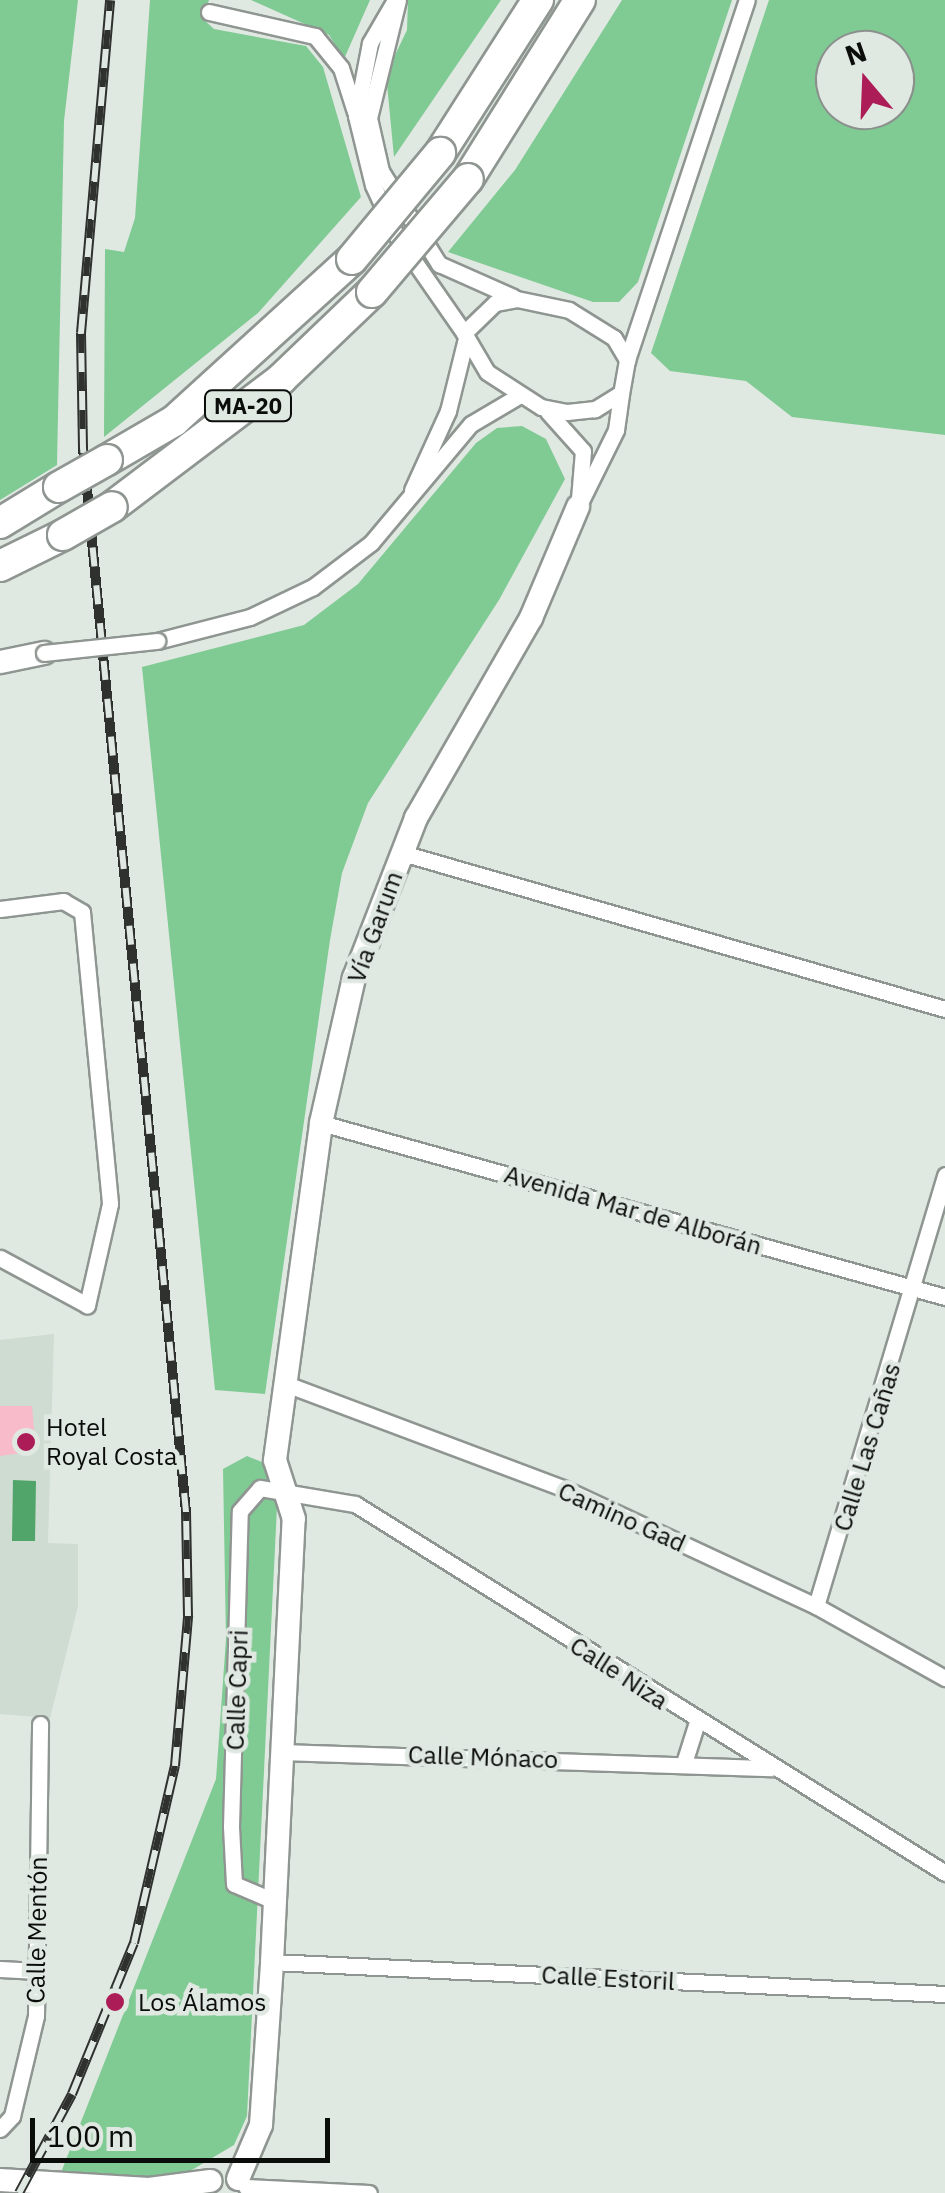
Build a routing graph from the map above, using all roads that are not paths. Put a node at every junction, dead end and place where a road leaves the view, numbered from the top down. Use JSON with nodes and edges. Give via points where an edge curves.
{"nodes":[{"id":1,"x":228,"y":0,"type":"edge"},
{"id":2,"x":397,"y":0,"type":"edge"},
{"id":3,"x":580,"y":0,"type":"edge"},
{"id":4,"x":747,"y":0,"type":"edge"},
{"id":5,"x":533,"y":5,"type":"edge"},
{"id":6,"x":356,"y":116,"type":"junction"},
{"id":7,"x":517,"y":299,"type":"junction"},
{"id":8,"x":465,"y":336,"type":"junction"},
{"id":9,"x":626,"y":360,"type":"junction"},
{"id":10,"x":621,"y":393,"type":"junction"},
{"id":11,"x":520,"y":396,"type":"junction"},
{"id":12,"x":541,"y":407,"type":"junction"},
{"id":13,"x":406,"y":502,"type":"junction"},
{"id":14,"x":578,"y":508,"type":"junction"},
{"id":15,"x":0,"y":523,"type":"edge"},
{"id":16,"x":0,"y":566,"type":"edge"},
{"id":17,"x":44,"y":653,"type":"joint"},
{"id":18,"x":0,"y":662,"type":"edge"},
{"id":19,"x":402,"y":853,"type":"junction"},
{"id":20,"x":0,"y":909,"type":"edge"},
{"id":21,"x":945,"y":1008,"type":"edge"},
{"id":22,"x":321,"y":1123,"type":"junction"},
{"id":23,"x":945,"y":1175,"type":"edge"},
{"id":24,"x":0,"y":1258,"type":"edge"},
{"id":25,"x":916,"y":1288,"type":"junction"},
{"id":26,"x":945,"y":1297,"type":"edge"},
{"id":27,"x":286,"y":1384,"type":"junction"},
{"id":28,"x":286,"y":1495,"type":"junction"},
{"id":29,"x":816,"y":1606,"type":"junction"},
{"id":30,"x":945,"y":1678,"type":"edge"},
{"id":31,"x":697,"y":1722,"type":"junction"},
{"id":32,"x":40,"y":1724,"type":"dead end"},
{"id":33,"x":280,"y":1752,"type":"junction"},
{"id":34,"x":684,"y":1763,"type":"junction"},
{"id":35,"x":774,"y":1768,"type":"junction"},
{"id":36,"x":945,"y":1874,"type":"edge"},
{"id":37,"x":274,"y":1902,"type":"junction"},
{"id":38,"x":272,"y":1962,"type":"junction"},
{"id":39,"x":0,"y":1970,"type":"edge"},
{"id":40,"x":38,"y":1972,"type":"junction"},
{"id":41,"x":945,"y":1994,"type":"edge"},
{"id":42,"x":0,"y":2128,"type":"edge"},
{"id":43,"x":0,"y":2180,"type":"edge"},
{"id":44,"x":244,"y":2186,"type":"edge"},
{"id":45,"x":206,"y":2187,"type":"edge"},
{"id":46,"x":0,"y":2190,"type":"edge"},
{"id":47,"x":50,"y":2193,"type":"edge"},
{"id":48,"x":368,"y":2193,"type":"edge"}],
"edges":[{"from":1,"to":6,"type":"street","via":[[209,12],[315,36],[341,68]]},
{"from":2,"to":6,"type":"street","via":[[370,43]]},
{"from":2,"to":7,"type":"street","via":[[369,118],[380,170],[440,264]]},
{"from":3,"to":16,"type":"highway","number":"MA-20","bridge":true,"via":[[468,178],[372,292],[281,379],[112,507]]},
{"from":4,"to":9,"type":"street"},
{"from":5,"to":15,"type":"highway","number":"MA-20","bridge":true,"via":[[440,153],[352,259],[174,421]]},
{"from":6,"to":8,"type":"street","via":[[373,186],[396,235]]},
{"from":7,"to":8,"type":"street","via":[[494,303]]},
{"from":7,"to":9,"type":"street","via":[[594,322]]},
{"from":8,"to":11,"type":"street","via":[[486,372]]},
{"from":8,"to":13,"type":"street","via":[[448,411]]},
{"from":9,"to":10,"type":"street"},
{"from":10,"to":12,"type":"street","via":[[595,409]]},
{"from":10,"to":14,"type":"street","name":"Vía Garum","via":[[616,430]]},
{"from":11,"to":12,"type":"street"},
{"from":11,"to":13,"type":"street","via":[[471,424]]},
{"from":12,"to":14,"type":"street","name":"Vía Garum","via":[[568,426],[583,451]]},
{"from":13,"to":17,"type":"street","bridge":true,"via":[[370,543],[313,586],[250,617],[157,641]]},
{"from":14,"to":19,"type":"street","name":"Vía Garum","via":[[532,618]]},
{"from":17,"to":18,"type":"street"},
{"from":19,"to":21,"type":"street"},
{"from":19,"to":22,"type":"street","name":"Vía Garum","via":[[354,978]]},
{"from":20,"to":24,"type":"street","via":[[62,901],[82,912],[110,1204],[87,1304]]},
{"from":22,"to":25,"type":"street","name":"Avenida Mar de Alborán"},
{"from":22,"to":27,"type":"street","name":"Vía Garum"},
{"from":23,"to":25,"type":"street","name":"Calle Las Cañas"},
{"from":25,"to":26,"type":"street","name":"Avenida Mar de Alborán"},
{"from":25,"to":29,"type":"street","name":"Calle Las Cañas"},
{"from":27,"to":28,"type":"street","name":"Calle Capri","via":[[275,1460]]},
{"from":27,"to":29,"type":"street","name":"Camino Gad","via":[[564,1490]]},
{"from":28,"to":31,"type":"street","name":"Calle Niza","via":[[355,1504]]},
{"from":28,"to":33,"type":"street","name":"Calle Capri","via":[[294,1519]]},
{"from":28,"to":37,"type":"street","name":"Calle Capri","via":[[260,1488],[240,1510],[234,1884]]},
{"from":29,"to":30,"type":"street","name":"Camino Gad"},
{"from":31,"to":34,"type":"street"},
{"from":31,"to":35,"type":"street","name":"Calle Niza"},
{"from":32,"to":40,"type":"street","name":"Calle Mentón"},
{"from":33,"to":34,"type":"street","name":"Calle Mónaco"},
{"from":33,"to":37,"type":"street","name":"Calle Capri"},
{"from":34,"to":35,"type":"street","name":"Calle Mónaco"},
{"from":35,"to":36,"type":"street","name":"Calle Niza"},
{"from":37,"to":38,"type":"street","name":"Calle Capri"},
{"from":38,"to":41,"type":"street","name":"Calle Estoril"},
{"from":38,"to":44,"type":"street","name":"Calle Capri","via":[[261,2125]]},
{"from":39,"to":40,"type":"street"},
{"from":40,"to":42,"type":"street","name":"Calle Mentón","via":[[19,2086]]},
{"from":43,"to":45,"type":"street"},
{"from":44,"to":45,"type":"street"},
{"from":44,"to":48,"type":"street"},
{"from":46,"to":47,"type":"street"}]}
